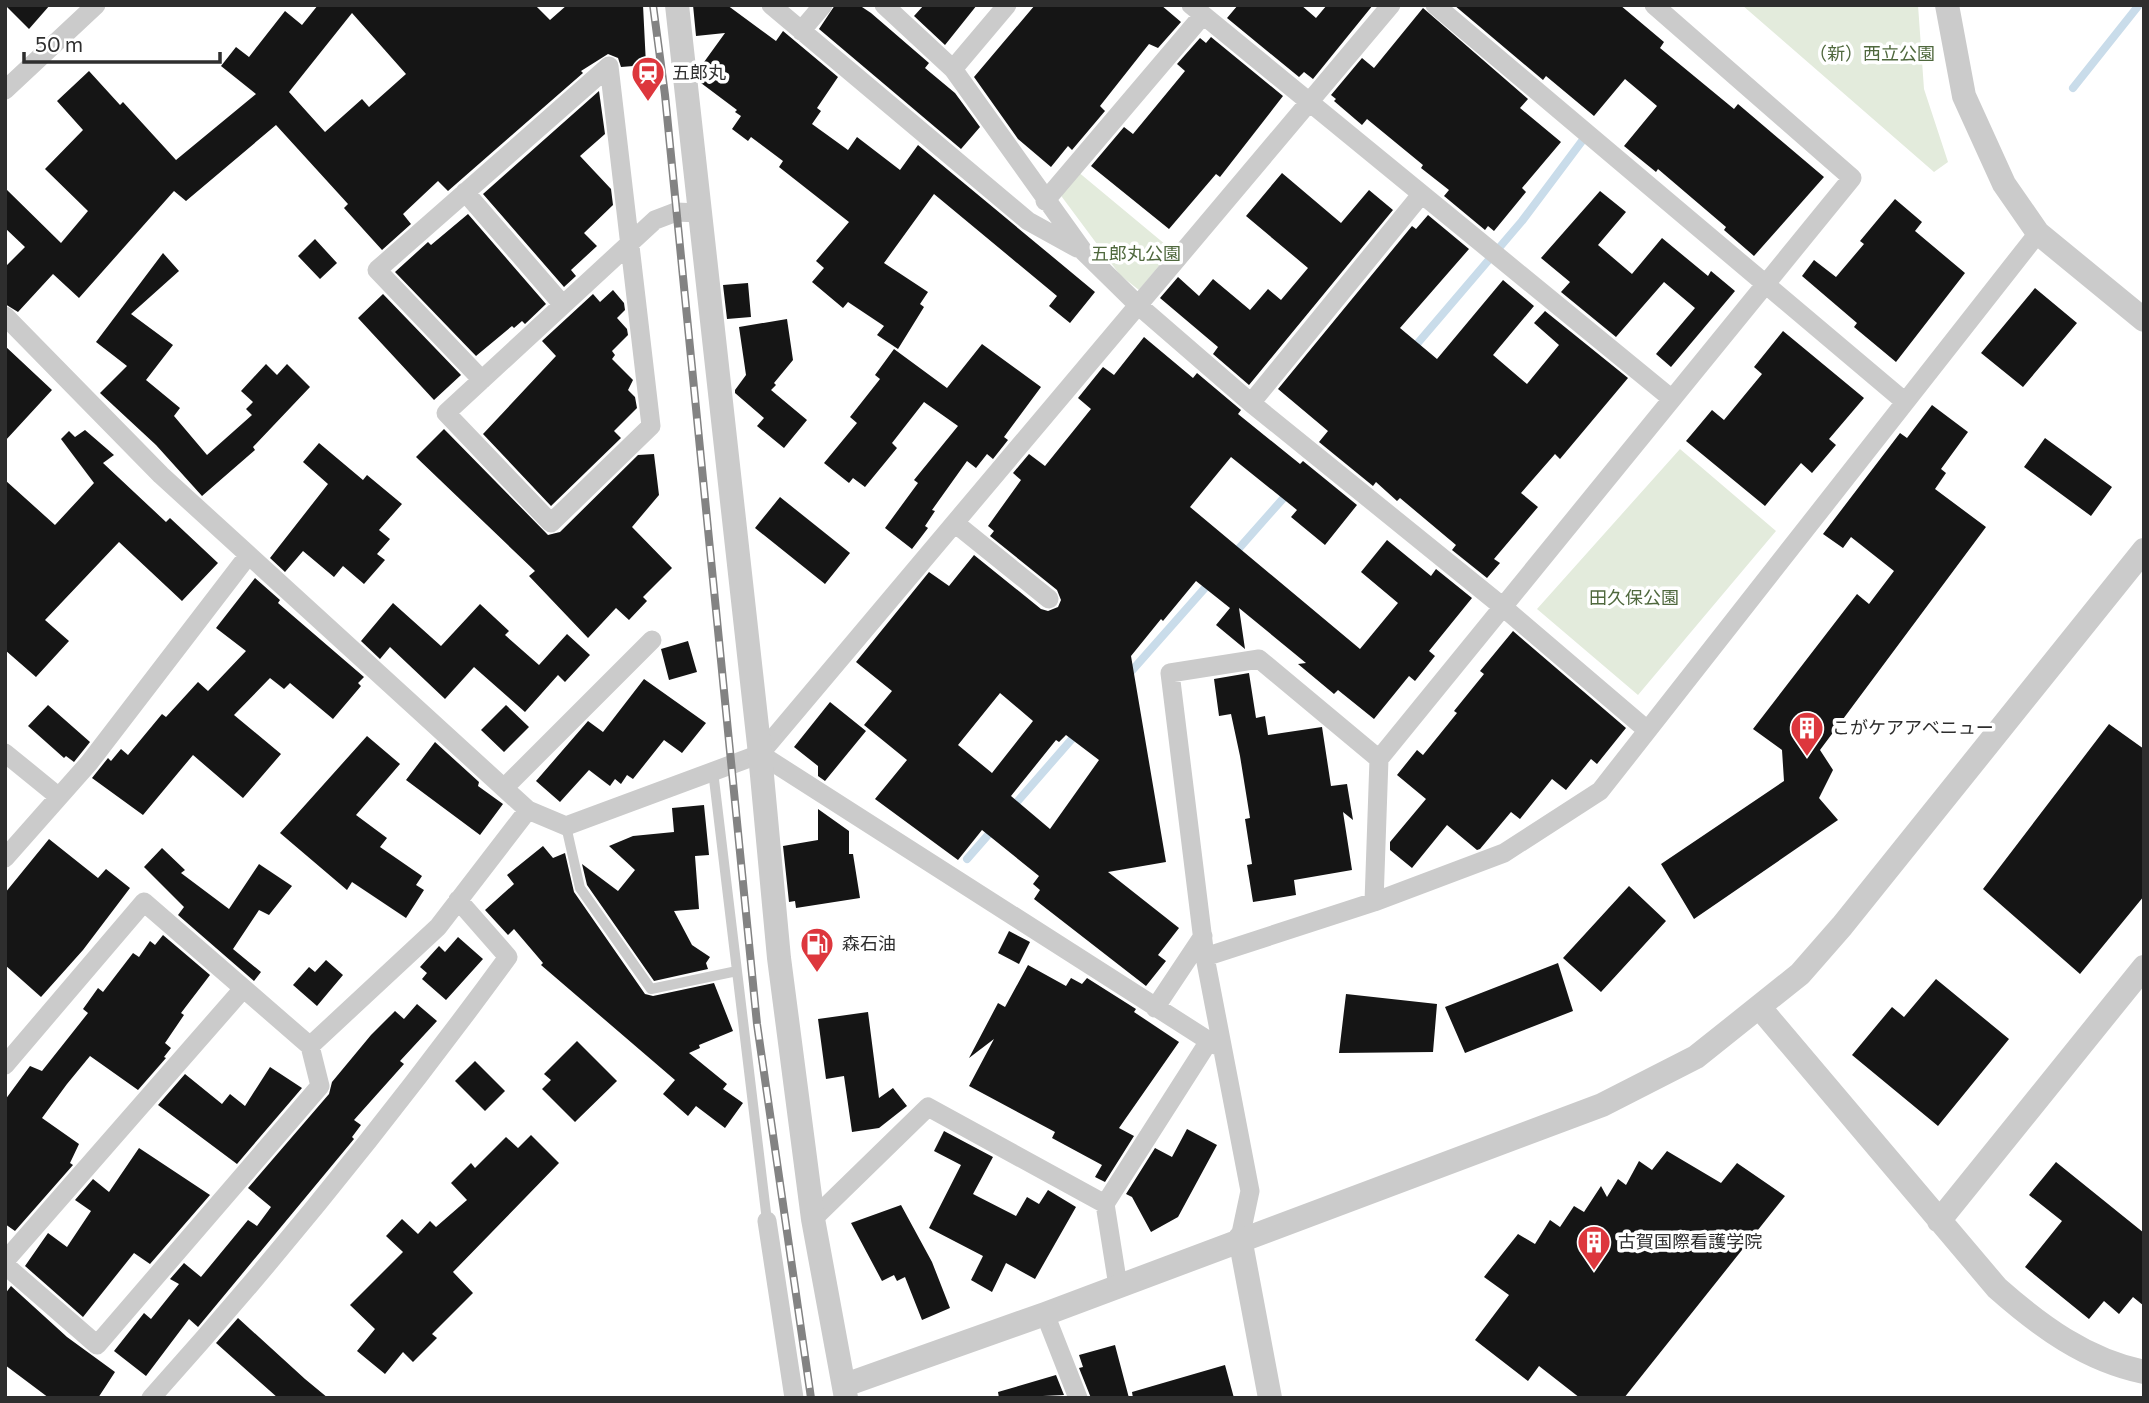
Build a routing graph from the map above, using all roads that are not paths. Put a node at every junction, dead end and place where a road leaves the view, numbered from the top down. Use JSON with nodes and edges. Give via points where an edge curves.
{"nodes":[{"id":1,"x":96,"y":5,"type":"edge"},
{"id":2,"x":677,"y":5,"type":"edge"},
{"id":3,"x":771,"y":5,"type":"edge"},
{"id":4,"x":823,"y":5,"type":"edge"},
{"id":5,"x":884,"y":5,"type":"edge"},
{"id":6,"x":1007,"y":5,"type":"edge"},
{"id":7,"x":1391,"y":5,"type":"edge"},
{"id":8,"x":1435,"y":5,"type":"edge"},
{"id":9,"x":1654,"y":5,"type":"edge"},
{"id":10,"x":1947,"y":5,"type":"edge"},
{"id":11,"x":1197,"y":10,"type":"edge"},
{"id":12,"x":801,"y":31,"type":"junction"},
{"id":13,"x":953,"y":69,"type":"junction"},
{"id":14,"x":5,"y":90,"type":"edge"},
{"id":15,"x":1309,"y":103,"type":"junction"},
{"id":16,"x":466,"y":192,"type":"junction"},
{"id":17,"x":1420,"y":196,"type":"junction"},
{"id":18,"x":1045,"y":201,"type":"junction"},
{"id":19,"x":699,"y":214,"type":"junction"},
{"id":20,"x":2038,"y":233,"type":"junction"},
{"id":21,"x":630,"y":242,"type":"junction"},
{"id":22,"x":1084,"y":252,"type":"junction"},
{"id":23,"x":1765,"y":284,"type":"junction"},
{"id":24,"x":563,"y":305,"type":"junction"},
{"id":25,"x":1139,"y":306,"type":"junction"},
{"id":26,"x":5,"y":316,"type":"edge"},
{"id":27,"x":2144,"y":320,"type":"edge"},
{"id":28,"x":482,"y":380,"type":"junction"},
{"id":29,"x":1672,"y":399,"type":"junction"},
{"id":30,"x":1904,"y":401,"type":"junction"},
{"id":31,"x":1251,"y":403,"type":"junction"},
{"id":32,"x":956,"y":524,"type":"junction"},
{"id":33,"x":2144,"y":550,"type":"edge"},
{"id":34,"x":247,"y":557,"type":"junction"},
{"id":35,"x":1049,"y":599,"type":"dead end"},
{"id":36,"x":1503,"y":607,"type":"junction"},
{"id":37,"x":652,"y":640,"type":"dead end"},
{"id":38,"x":1647,"y":730,"type":"junction"},
{"id":39,"x":5,"y":753,"type":"edge"},
{"id":40,"x":760,"y":754,"type":"junction"},
{"id":41,"x":1380,"y":759,"type":"junction"},
{"id":42,"x":713,"y":771,"type":"junction"},
{"id":43,"x":504,"y":788,"type":"junction"},
{"id":44,"x":59,"y":797,"type":"junction"},
{"id":45,"x":528,"y":810,"type":"junction"},
{"id":46,"x":566,"y":826,"type":"junction"},
{"id":47,"x":5,"y":858,"type":"edge"},
{"id":48,"x":458,"y":900,"type":"junction"},
{"id":49,"x":1374,"y":902,"type":"junction"},
{"id":50,"x":1203,"y":936,"type":"junction"},
{"id":51,"x":1205,"y":957,"type":"junction"},
{"id":52,"x":2144,"y":967,"type":"edge"},
{"id":53,"x":737,"y":971,"type":"junction"},
{"id":54,"x":242,"y":990,"type":"junction"},
{"id":55,"x":1156,"y":1007,"type":"junction"},
{"id":56,"x":1760,"y":1008,"type":"junction"},
{"id":57,"x":310,"y":1046,"type":"junction"},
{"id":58,"x":1217,"y":1046,"type":"junction"},
{"id":59,"x":5,"y":1065,"type":"edge"},
{"id":60,"x":1104,"y":1204,"type":"junction"},
{"id":61,"x":813,"y":1219,"type":"junction"},
{"id":62,"x":767,"y":1221,"type":"joint"},
{"id":63,"x":1939,"y":1221,"type":"junction"},
{"id":64,"x":1240,"y":1238,"type":"junction"},
{"id":65,"x":5,"y":1263,"type":"edge"},
{"id":66,"x":1118,"y":1286,"type":"junction"},
{"id":67,"x":1045,"y":1314,"type":"junction"},
{"id":68,"x":2144,"y":1371,"type":"edge"},
{"id":69,"x":846,"y":1391,"type":"edge"},
{"id":70,"x":151,"y":1398,"type":"edge"},
{"id":71,"x":794,"y":1398,"type":"edge"},
{"id":72,"x":1078,"y":1398,"type":"edge"},
{"id":73,"x":1270,"y":1398,"type":"edge"}],
"edges":[{"from":1,"to":14,"type":"street"},
{"from":2,"to":19,"type":"street"},
{"from":3,"to":12,"type":"street"},
{"from":4,"to":12,"type":"street"},
{"from":5,"to":13,"type":"street"},
{"from":6,"to":13,"type":"street"},
{"from":7,"to":15,"type":"street"},
{"from":8,"to":23,"type":"street"},
{"from":9,"to":23,"type":"street","via":[[1852,178]]},
{"from":10,"to":20,"type":"street","via":[[1964,96],[2004,184]]},
{"from":11,"to":15,"type":"street"},
{"from":11,"to":18,"type":"street"},
{"from":12,"to":22,"type":"street","via":[[1028,221]]},
{"from":13,"to":18,"type":"street"},
{"from":15,"to":17,"type":"street"},
{"from":15,"to":25,"type":"street"},
{"from":16,"to":21,"type":"street","via":[[609,66]]},
{"from":16,"to":24,"type":"street"},
{"from":16,"to":28,"type":"street","via":[[377,270]]},
{"from":17,"to":29,"type":"street"},
{"from":17,"to":31,"type":"street"},
{"from":18,"to":22,"type":"street"},
{"from":19,"to":21,"type":"street","via":[[676,212],[655,220]]},
{"from":19,"to":40,"type":"street"},
{"from":20,"to":27,"type":"street"},
{"from":20,"to":30,"type":"street"},
{"from":21,"to":24,"type":"street"},
{"from":21,"to":28,"type":"street","via":[[651,426],[551,523],[446,414]]},
{"from":22,"to":25,"type":"street"},
{"from":23,"to":29,"type":"street"},
{"from":23,"to":30,"type":"street"},
{"from":24,"to":28,"type":"street"},
{"from":25,"to":31,"type":"street"},
{"from":25,"to":32,"type":"street"},
{"from":26,"to":34,"type":"street"},
{"from":29,"to":36,"type":"street"},
{"from":30,"to":38,"type":"street"},
{"from":31,"to":36,"type":"street"},
{"from":32,"to":35,"type":"street"},
{"from":32,"to":40,"type":"street"},
{"from":33,"to":56,"type":"street","via":[[1843,926],[1800,974]]},
{"from":34,"to":43,"type":"street"},
{"from":34,"to":44,"type":"street"},
{"from":36,"to":38,"type":"street"},
{"from":36,"to":41,"type":"street"},
{"from":37,"to":43,"type":"street"},
{"from":38,"to":49,"type":"street","via":[[1600,791],[1504,853]]},
{"from":39,"to":44,"type":"street"},
{"from":40,"to":42,"type":"street"},
{"from":40,"to":55,"type":"street"},
{"from":40,"to":61,"type":"street","via":[[779,958]]},
{"from":41,"to":49,"type":"street"},
{"from":41,"to":50,"type":"street","via":[[1259,659],[1170,673]]},
{"from":42,"to":46,"type":"street"},
{"from":42,"to":53,"type":"lane"},
{"from":43,"to":45,"type":"street"},
{"from":44,"to":47,"type":"street"},
{"from":45,"to":46,"type":"street"},
{"from":45,"to":48,"type":"street"},
{"from":46,"to":53,"type":"lane","via":[[580,888],[651,989]]},
{"from":48,"to":57,"type":"street","via":[[438,927]]},
{"from":48,"to":70,"type":"street","via":[[508,957],[293,1237]]},
{"from":49,"to":51,"type":"street"},
{"from":50,"to":51,"type":"street"},
{"from":50,"to":55,"type":"street"},
{"from":51,"to":58,"type":"street"},
{"from":52,"to":63,"type":"street"},
{"from":53,"to":62,"type":"lane"},
{"from":54,"to":57,"type":"street"},
{"from":54,"to":59,"type":"street","via":[[144,902]]},
{"from":54,"to":65,"type":"street"},
{"from":55,"to":58,"type":"street"},
{"from":56,"to":63,"type":"street"},
{"from":56,"to":64,"type":"street","via":[[1696,1057],[1602,1105]]},
{"from":57,"to":65,"type":"street","via":[[320,1086],[97,1345]]},
{"from":58,"to":60,"type":"street"},
{"from":58,"to":64,"type":"street","via":[[1250,1191]]},
{"from":60,"to":61,"type":"street","via":[[928,1107]]},
{"from":60,"to":66,"type":"street"},
{"from":61,"to":69,"type":"street"},
{"from":62,"to":71,"type":"street"},
{"from":63,"to":68,"type":"street","via":[[1997,1288],[2036,1323],[2090,1354]]},
{"from":64,"to":66,"type":"street"},
{"from":64,"to":73,"type":"street"},
{"from":66,"to":67,"type":"street"},
{"from":67,"to":69,"type":"street"},
{"from":67,"to":72,"type":"street"}]}
